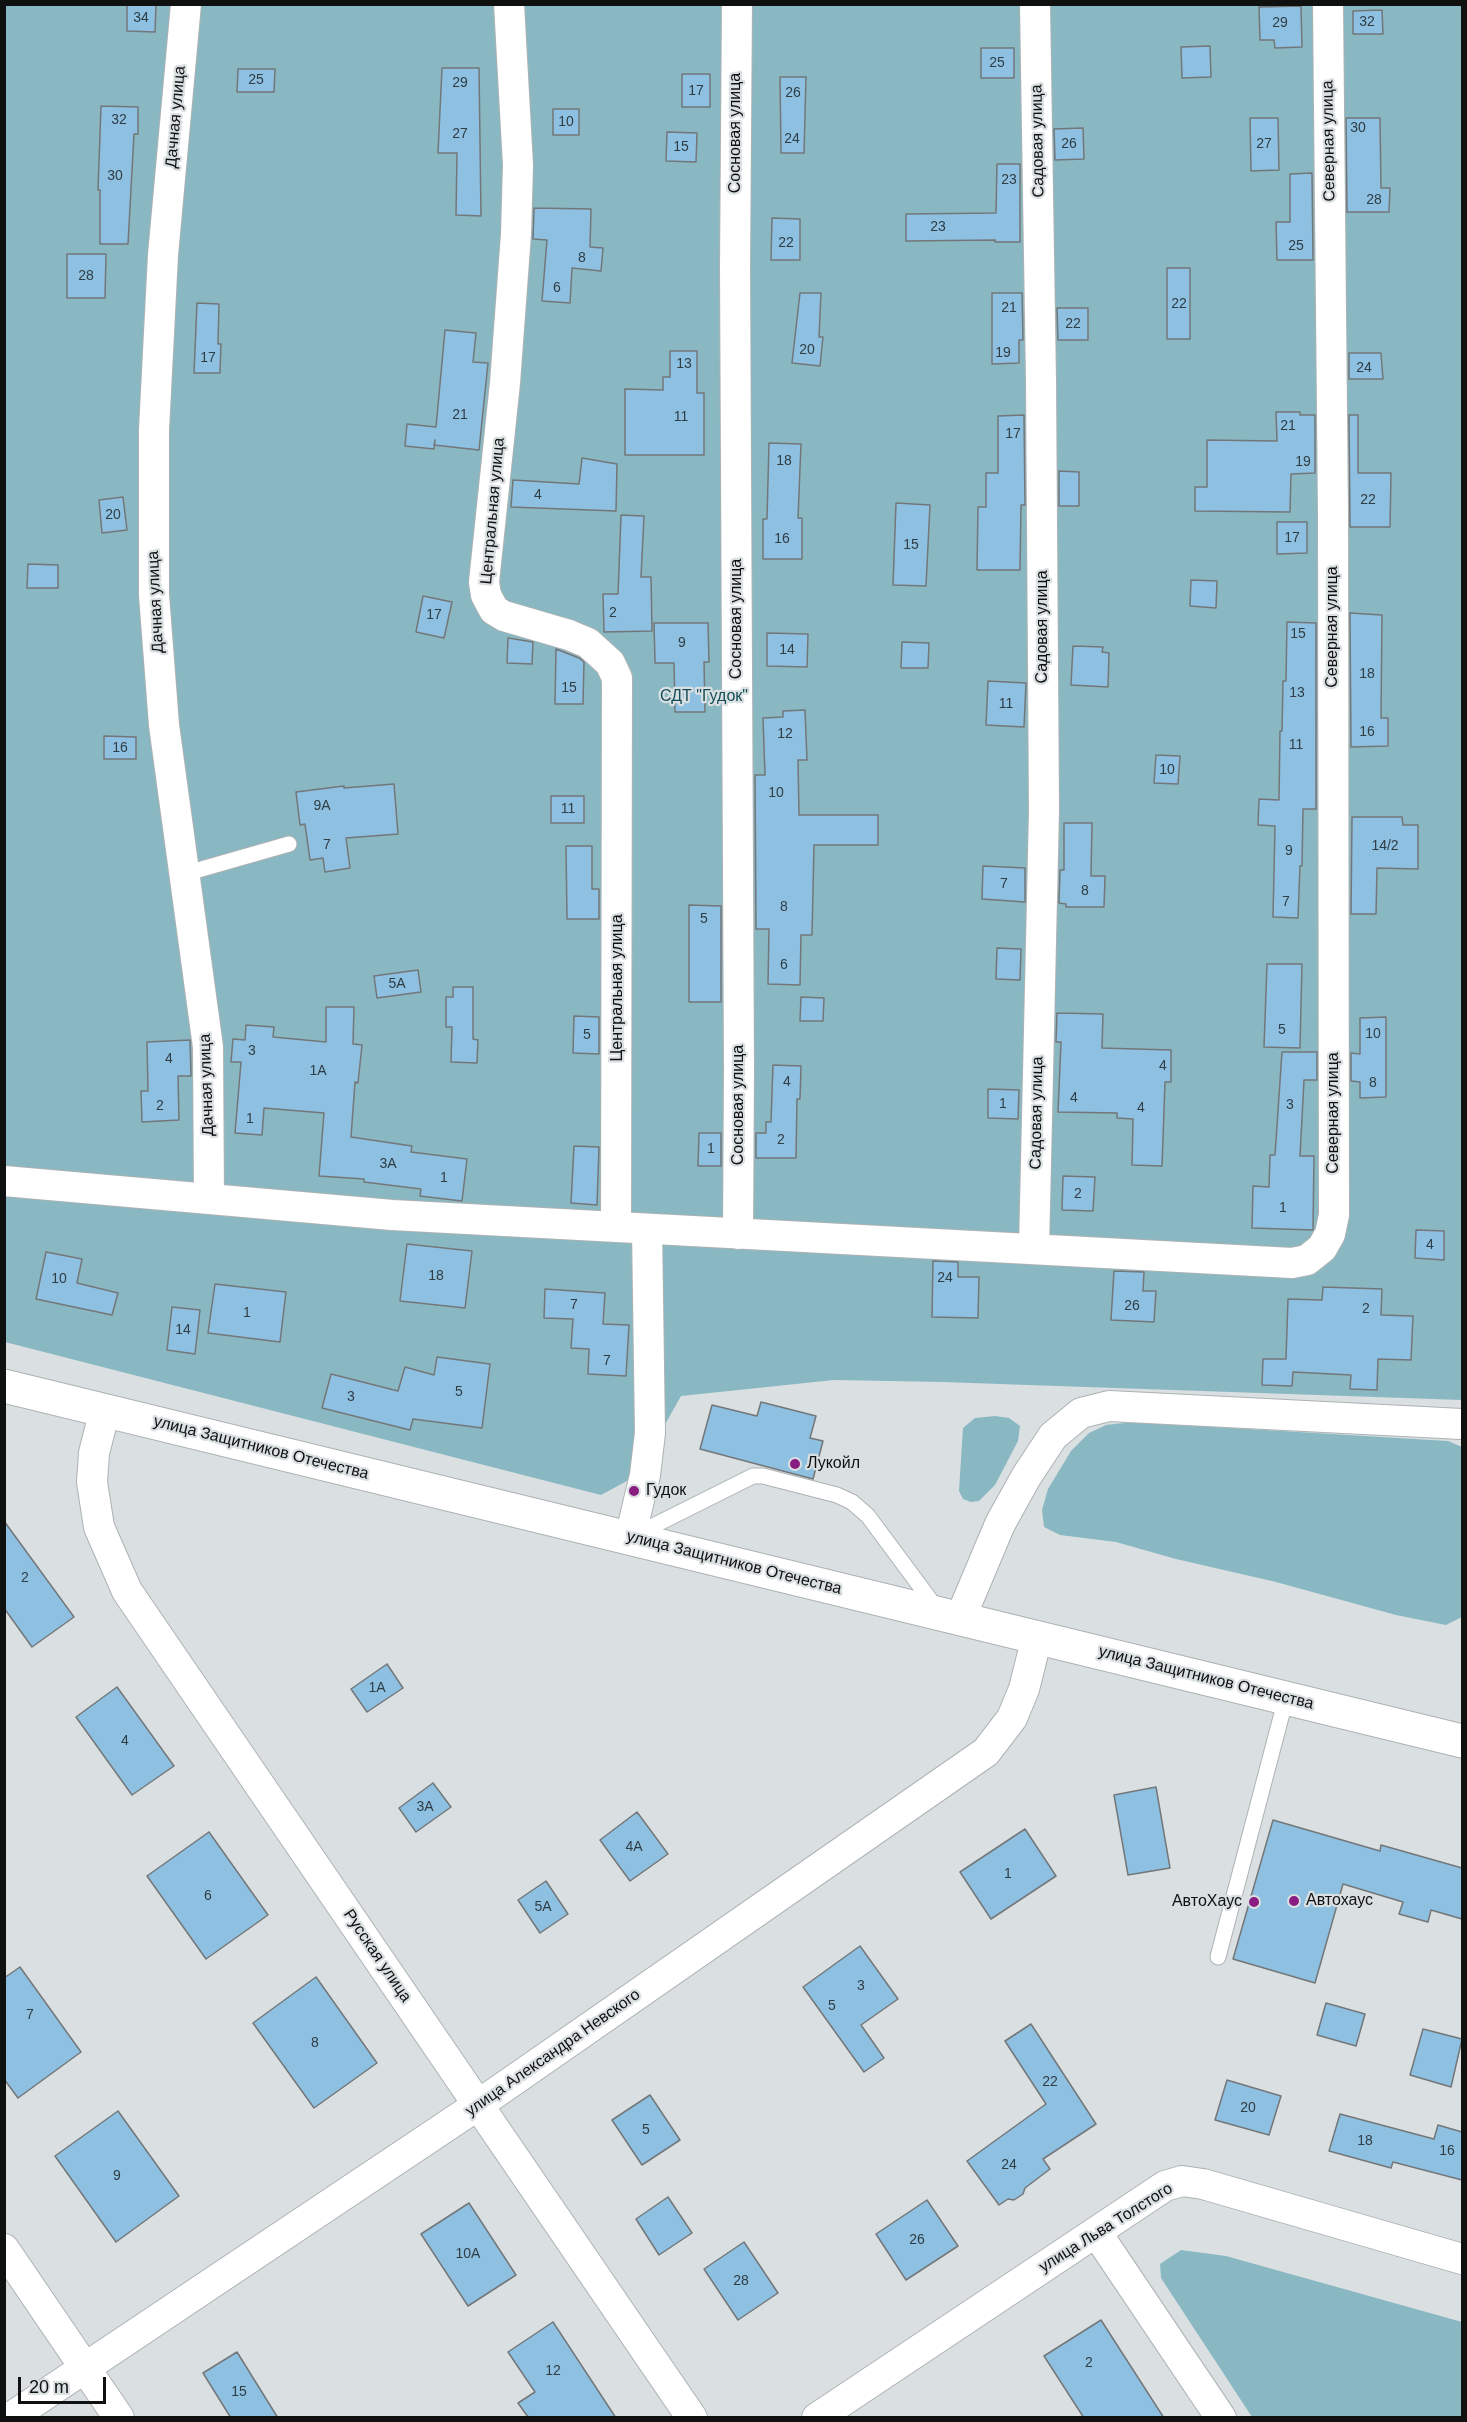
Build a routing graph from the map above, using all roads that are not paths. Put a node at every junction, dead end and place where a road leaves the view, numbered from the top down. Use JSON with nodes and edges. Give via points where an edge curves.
{"nodes":[{"id":1,"x":186,"y":4,"type":"edge"},
{"id":2,"x":509,"y":4,"type":"edge"},
{"id":3,"x":737,"y":4,"type":"edge"},
{"id":4,"x":1035,"y":4,"type":"edge"},
{"id":5,"x":1328,"y":4,"type":"edge"},
{"id":6,"x":289,"y":844,"type":"dead end"},
{"id":7,"x":184,"y":874,"type":"junction"},
{"id":8,"x":4,"y":1181,"type":"edge"},
{"id":9,"x":209,"y":1198,"type":"junction"},
{"id":10,"x":616,"y":1227,"type":"junction"},
{"id":11,"x":647,"y":1229,"type":"junction"},
{"id":12,"x":738,"y":1233,"type":"junction"},
{"id":13,"x":1034,"y":1250,"type":"junction"},
{"id":14,"x":4,"y":1386,"type":"edge"},
{"id":15,"x":105,"y":1410,"type":"junction"},
{"id":16,"x":1462,"y":1424,"type":"edge"},
{"id":17,"x":630,"y":1538,"type":"junction"},
{"id":18,"x":950,"y":1616,"type":"junction"},
{"id":19,"x":1037,"y":1637,"type":"junction"},
{"id":20,"x":1286,"y":1698,"type":"junction"},
{"id":21,"x":1462,"y":1741,"type":"edge"},
{"id":22,"x":1218,"y":1957,"type":"dead end"},
{"id":23,"x":478,"y":2105,"type":"junction"},
{"id":24,"x":1096,"y":2232,"type":"junction"},
{"id":25,"x":4,"y":2248,"type":"edge"},
{"id":26,"x":1462,"y":2259,"type":"edge"},
{"id":27,"x":84,"y":2368,"type":"junction"},
{"id":28,"x":10,"y":2418,"type":"edge"},
{"id":29,"x":119,"y":2418,"type":"edge"},
{"id":30,"x":692,"y":2418,"type":"edge"},
{"id":31,"x":817,"y":2418,"type":"edge"},
{"id":32,"x":1221,"y":2418,"type":"edge"}],
"edges":[{"from":1,"to":7,"type":"street","name":"Дачная улица","via":[[164,255],[153,513],[154,595],[164,725]]},
{"from":2,"to":10,"type":"street","name":"Центральная улица","via":[[518,165],[516,234],[484,582],[494,609],[504,616],[588,643],[610,663],[617,678]]},
{"from":3,"to":12,"type":"street","name":"Сосновая улица"},
{"from":4,"to":13,"type":"street","name":"Садовая улица","via":[[1044,810]]},
{"from":5,"to":13,"type":"street","name":"Северная улица","via":[[1333,513],[1334,1215],[1330,1234],[1322,1248],[1307,1260],[1292,1263]]},
{"from":6,"to":7,"type":"lane"},
{"from":7,"to":9,"type":"street","name":"Дачная улица","via":[[208,1047]]},
{"from":8,"to":9,"type":"street"},
{"from":9,"to":10,"type":"street","via":[[392,1215]]},
{"from":10,"to":11,"type":"street"},
{"from":11,"to":12,"type":"street"},
{"from":11,"to":17,"type":"street","via":[[650,1433]]},
{"from":12,"to":13,"type":"street"},
{"from":14,"to":15,"type":"main road","name":"улица Защитников Отечества"},
{"from":15,"to":17,"type":"main road","name":"улица Защитников Отечества"},
{"from":15,"to":23,"type":"street","name":"Русская улица","via":[[94,1453],[92,1482],[99,1527],[127,1591]]},
{"from":16,"to":18,"type":"street","via":[[1109,1406],[1081,1413],[1053,1436],[1026,1477]]},
{"from":17,"to":18,"type":"main road","name":"улица Защитников Отечества"},
{"from":17,"to":18,"type":"lane","via":[[753,1476],[764,1476],[852,1502],[868,1515]]},
{"from":18,"to":19,"type":"main road","name":"улица Защитников Отечества"},
{"from":19,"to":20,"type":"main road","name":"улица Защитников Отечества"},
{"from":19,"to":23,"type":"street","name":"улица Александра Невского","via":[[1012,1718],[986,1752]]},
{"from":20,"to":21,"type":"main road","name":"улица Защитников Отечества"},
{"from":20,"to":22,"type":"lane"},
{"from":23,"to":27,"type":"street","name":"улица Александра Невского"},
{"from":23,"to":30,"type":"street","name":"Русская улица"},
{"from":24,"to":26,"type":"street","name":"улица Льва Толстого","via":[[1165,2186],[1182,2181]]},
{"from":24,"to":31,"type":"street","name":"улица Льва Толстого"},
{"from":24,"to":32,"type":"street"},
{"from":25,"to":27,"type":"street"},
{"from":27,"to":28,"type":"street","name":"улица Александра Невского"},
{"from":27,"to":29,"type":"street"}]}
